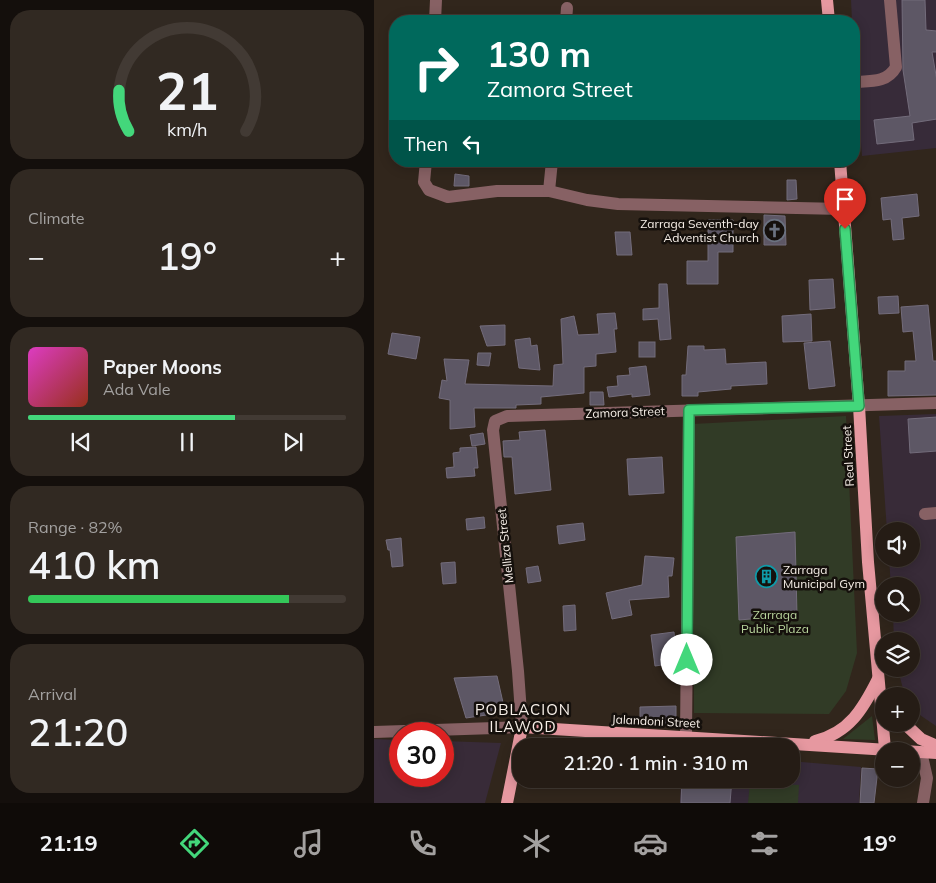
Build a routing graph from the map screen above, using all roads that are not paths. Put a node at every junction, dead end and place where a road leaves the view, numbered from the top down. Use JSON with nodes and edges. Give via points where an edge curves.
{"nodes":[{"id":1,"x":436,"y":0,"type":"edge"},
{"id":2,"x":827,"y":0,"type":"edge"},
{"id":3,"x":890,"y":0,"type":"edge"},
{"id":4,"x":567,"y":8,"type":"dead end"},
{"id":5,"x":435,"y":15,"type":"edge"},
{"id":6,"x":566,"y":15,"type":"edge"},
{"id":7,"x":828,"y":15,"type":"edge"},
{"id":8,"x":860,"y":82,"type":"edge"},
{"id":9,"x":425,"y":167,"type":"edge"},
{"id":10,"x":551,"y":167,"type":"edge"},
{"id":11,"x":840,"y":167,"type":"edge"},
{"id":12,"x":549,"y":191,"type":"junction"},
{"id":13,"x":843,"y":209,"type":"junction"},
{"id":14,"x":936,"y":403,"type":"edge"},
{"id":15,"x":859,"y":406,"type":"junction"},
{"id":16,"x":689,"y":410,"type":"junction"},
{"id":17,"x":495,"y":421,"type":"joint"},
{"id":18,"x":878,"y":679,"type":"junction"},
{"id":19,"x":882,"y":687,"type":"edge"},
{"id":20,"x":522,"y":727,"type":"junction"},
{"id":21,"x":374,"y":732,"type":"edge"},
{"id":22,"x":914,"y":732,"type":"edge"},
{"id":23,"x":686,"y":737,"type":"junction"},
{"id":24,"x":702,"y":738,"type":"edge"},
{"id":25,"x":884,"y":742,"type":"edge"},
{"id":26,"x":800,"y":744,"type":"joint"},
{"id":27,"x":936,"y":746,"type":"edge"},
{"id":28,"x":875,"y":748,"type":"edge"},
{"id":29,"x":921,"y":752,"type":"joint"},
{"id":30,"x":936,"y":753,"type":"edge"},
{"id":31,"x":507,"y":803,"type":"edge"},
{"id":32,"x":922,"y":803,"type":"edge"}],
"edges":[{"from":1,"to":5,"type":"street"},
{"from":2,"to":7,"type":"main road"},
{"from":3,"to":8,"type":"street","via":[[896,67],[891,75],[879,80]]},
{"from":4,"to":6,"type":"street"},
{"from":9,"to":12,"type":"street","via":[[424,182],[429,190],[448,196],[497,191]]},
{"from":10,"to":12,"type":"street"},
{"from":11,"to":13,"type":"main road","name":"Real Street"},
{"from":12,"to":13,"type":"street","via":[[618,204]]},
{"from":13,"to":15,"type":"main road","name":"Real Street"},
{"from":14,"to":15,"type":"street","name":"Zamora Street"},
{"from":15,"to":16,"type":"street","name":"Zamora Street"},
{"from":15,"to":18,"type":"main road","name":"Real Street"},
{"from":16,"to":17,"type":"street","name":"Zamora Street","via":[[507,416]]},
{"from":16,"to":23,"type":"street"},
{"from":17,"to":20,"type":"street","name":"Melliza Street","via":[[492,430]]},
{"from":18,"to":19,"type":"main road"},
{"from":18,"to":25,"type":"main road","name":"Real Street"},
{"from":18,"to":26,"type":"main road","via":[[854,720],[829,737]]},
{"from":20,"to":21,"type":"street","name":"Jalandoni Street"},
{"from":20,"to":23,"type":"main road","name":"Jalandoni Street"},
{"from":20,"to":31,"type":"main road"},
{"from":22,"to":27,"type":"main road"},
{"from":23,"to":24,"type":"main road","name":"Jalandoni Street"},
{"from":26,"to":28,"type":"main road","name":"Jalandoni Street"},
{"from":29,"to":30,"type":"main road","name":"Jalandoni Street"},
{"from":29,"to":32,"type":"street","via":[[927,778]]}]}
